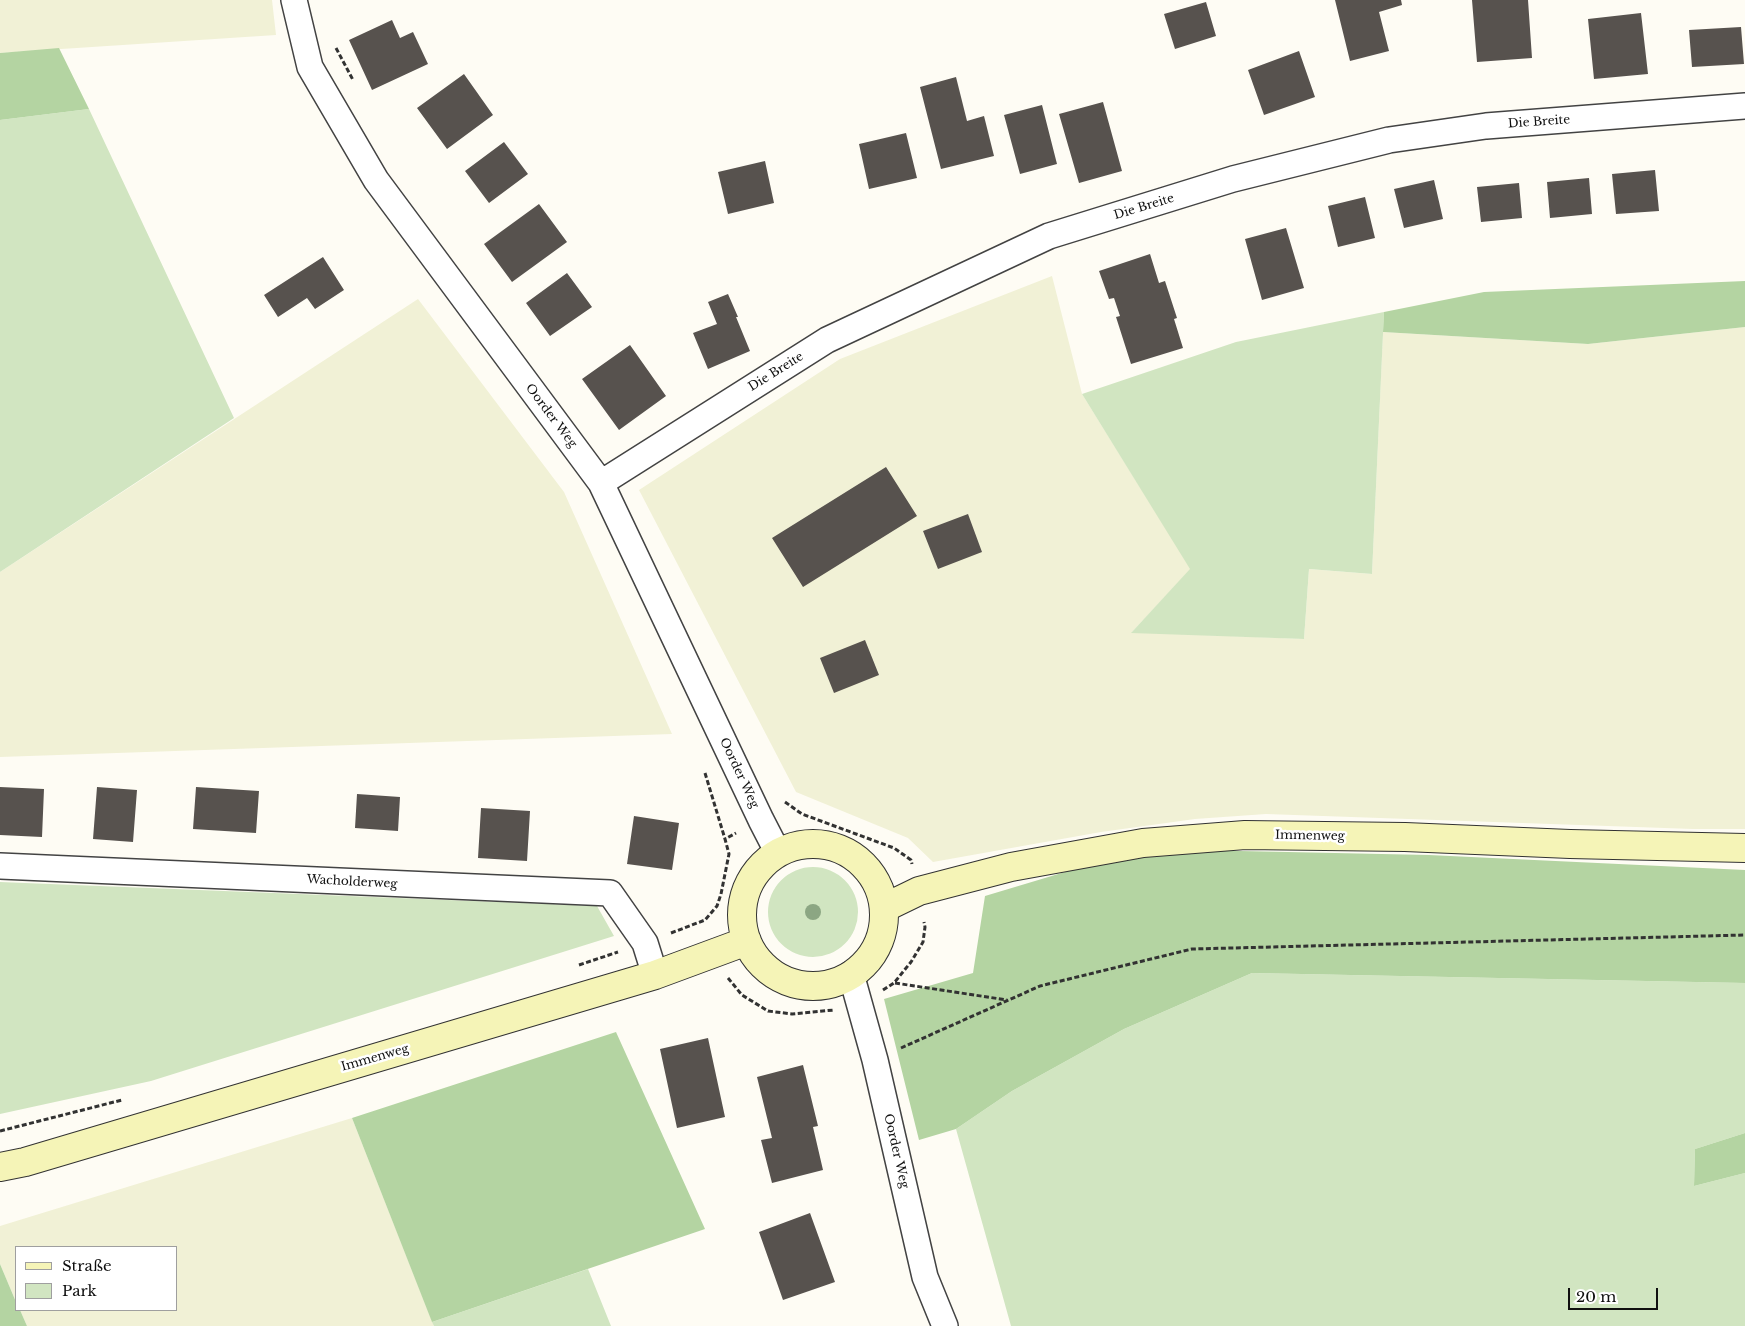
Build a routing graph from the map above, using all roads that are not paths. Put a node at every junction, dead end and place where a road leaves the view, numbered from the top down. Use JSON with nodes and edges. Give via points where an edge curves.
{"nodes":[{"id":1,"x":294,"y":0,"type":"edge"},
{"id":2,"x":1745,"y":106,"type":"edge"},
{"id":3,"x":601,"y":482,"type":"junction"},
{"id":4,"x":1745,"y":848,"type":"edge"},
{"id":5,"x":778,"y":853,"type":"junction"},
{"id":6,"x":0,"y":866,"type":"edge"},
{"id":7,"x":884,"y":908,"type":"junction"},
{"id":8,"x":746,"y":941,"type":"junction"},
{"id":9,"x":851,"y":974,"type":"junction"},
{"id":10,"x":655,"y":976,"type":"junction"},
{"id":11,"x":0,"y":1167,"type":"edge"},
{"id":12,"x":945,"y":1326,"type":"edge"}],
"edges":[{"from":1,"to":3,"type":"street","name":"Oorder Weg","via":[[310,67],[376,180]]},
{"from":2,"to":3,"type":"street","name":"Die Breite","via":[[1486,126],[1389,140],[1234,179],[1049,236],[827,340]]},
{"from":3,"to":5,"type":"street","name":"Oorder Weg"},
{"from":4,"to":7,"type":"street","name":"Immenweg","via":[[1245,835],[1143,843],[1011,866],[919,891]]},
{"from":5,"to":7,"type":"street","via":[[800,845],[824,844],[846,852],[865,866],[878,885]]},
{"from":5,"to":8,"type":"street","via":[[762,865],[750,881],[743,901]]},
{"from":6,"to":10,"type":"street","name":"Wacholderweg","via":[[610,893],[645,943]]},
{"from":7,"to":9,"type":"street","via":[[883,928],[877,946],[866,962]]},
{"from":8,"to":9,"type":"street","via":[[762,964],[791,982],[812,986],[832,983]]},
{"from":8,"to":10,"type":"street","name":"Immenweg"},
{"from":9,"to":12,"type":"street","name":"Oorder Weg","via":[[875,1060],[926,1277]]},
{"from":10,"to":11,"type":"street","name":"Immenweg"}]}
